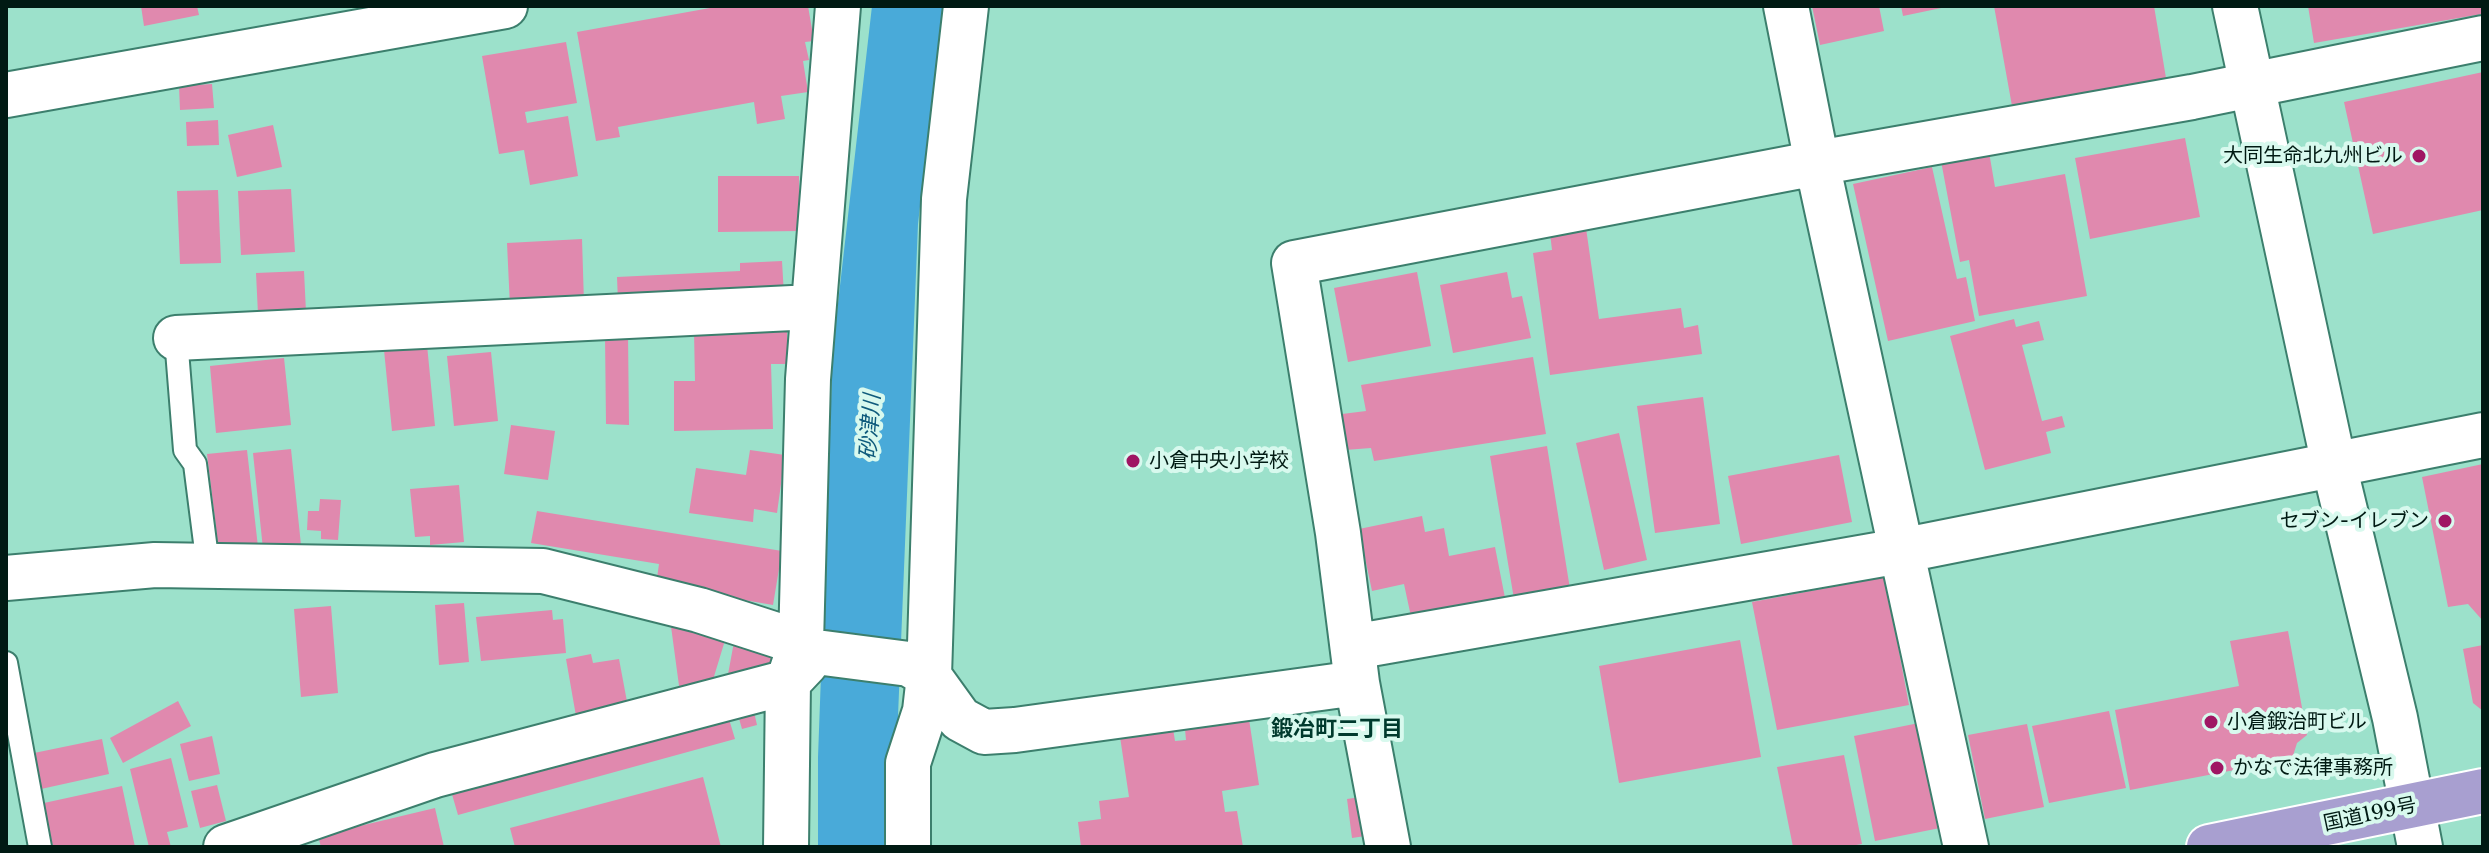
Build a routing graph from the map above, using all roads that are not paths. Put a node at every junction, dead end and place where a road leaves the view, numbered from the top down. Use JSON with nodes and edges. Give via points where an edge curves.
{"nodes":[{"id":1,"x":505,"y":6,"type":"edge"},
{"id":2,"x":838,"y":6,"type":"edge"},
{"id":3,"x":966,"y":6,"type":"edge"},
{"id":4,"x":1786,"y":6,"type":"edge"},
{"id":5,"x":2235,"y":6,"type":"edge"},
{"id":6,"x":2483,"y":38,"type":"edge"},
{"id":7,"x":8,"y":84,"type":"edge"},
{"id":8,"x":2251,"y":86,"type":"junction"},
{"id":9,"x":1817,"y":163,"type":"junction"},
{"id":10,"x":813,"y":307,"type":"junction"},
{"id":11,"x":176,"y":338,"type":"joint"},
{"id":12,"x":2483,"y":435,"type":"edge"},
{"id":13,"x":2334,"y":465,"type":"junction"},
{"id":14,"x":1900,"y":551,"type":"junction"},
{"id":15,"x":208,"y":566,"type":"junction"},
{"id":16,"x":6,"y":578,"type":"edge"},
{"id":17,"x":801,"y":659,"type":"junction"},
{"id":18,"x":6,"y":663,"type":"edge"},
{"id":19,"x":1355,"y":665,"type":"junction"},
{"id":20,"x":919,"y":670,"type":"junction"},
{"id":21,"x":2483,"y":791,"type":"edge"},
{"id":22,"x":2416,"y":827,"type":"edge"},
{"id":23,"x":40,"y":847,"type":"edge"},
{"id":24,"x":226,"y":847,"type":"edge"},
{"id":25,"x":786,"y":847,"type":"edge"},
{"id":26,"x":908,"y":847,"type":"edge"},
{"id":27,"x":1388,"y":847,"type":"edge"},
{"id":28,"x":1966,"y":847,"type":"edge"},
{"id":29,"x":2209,"y":847,"type":"edge"}],
"edges":[{"from":1,"to":7,"type":"street"},
{"from":2,"to":10,"type":"street"},
{"from":3,"to":20,"type":"street","via":[[944,199]]},
{"from":4,"to":9,"type":"street"},
{"from":5,"to":8,"type":"street"},
{"from":6,"to":8,"type":"street"},
{"from":8,"to":9,"type":"street"},
{"from":8,"to":13,"type":"street"},
{"from":9,"to":14,"type":"street"},
{"from":9,"to":19,"type":"street","via":[[1294,263]]},
{"from":10,"to":11,"type":"street"},
{"from":10,"to":17,"type":"street"},
{"from":11,"to":15,"type":"lane","via":[[185,450],[195,464]]},
{"from":12,"to":13,"type":"street"},
{"from":13,"to":14,"type":"street"},
{"from":13,"to":22,"type":"street"},
{"from":14,"to":19,"type":"street"},
{"from":14,"to":28,"type":"street"},
{"from":15,"to":16,"type":"street","via":[[155,565]]},
{"from":15,"to":17,"type":"street","via":[[543,571],[699,610]]},
{"from":17,"to":20,"type":"street"},
{"from":17,"to":24,"type":"street"},
{"from":17,"to":25,"type":"street"},
{"from":18,"to":23,"type":"lane"},
{"from":19,"to":20,"type":"street","via":[[984,732],[960,719]]},
{"from":19,"to":27,"type":"street"},
{"from":20,"to":26,"type":"street","via":[[925,711],[908,763]]},
{"from":21,"to":22,"type":"highway","name":"国道199号"},
{"from":22,"to":29,"type":"highway","name":"国道199号"}]}
